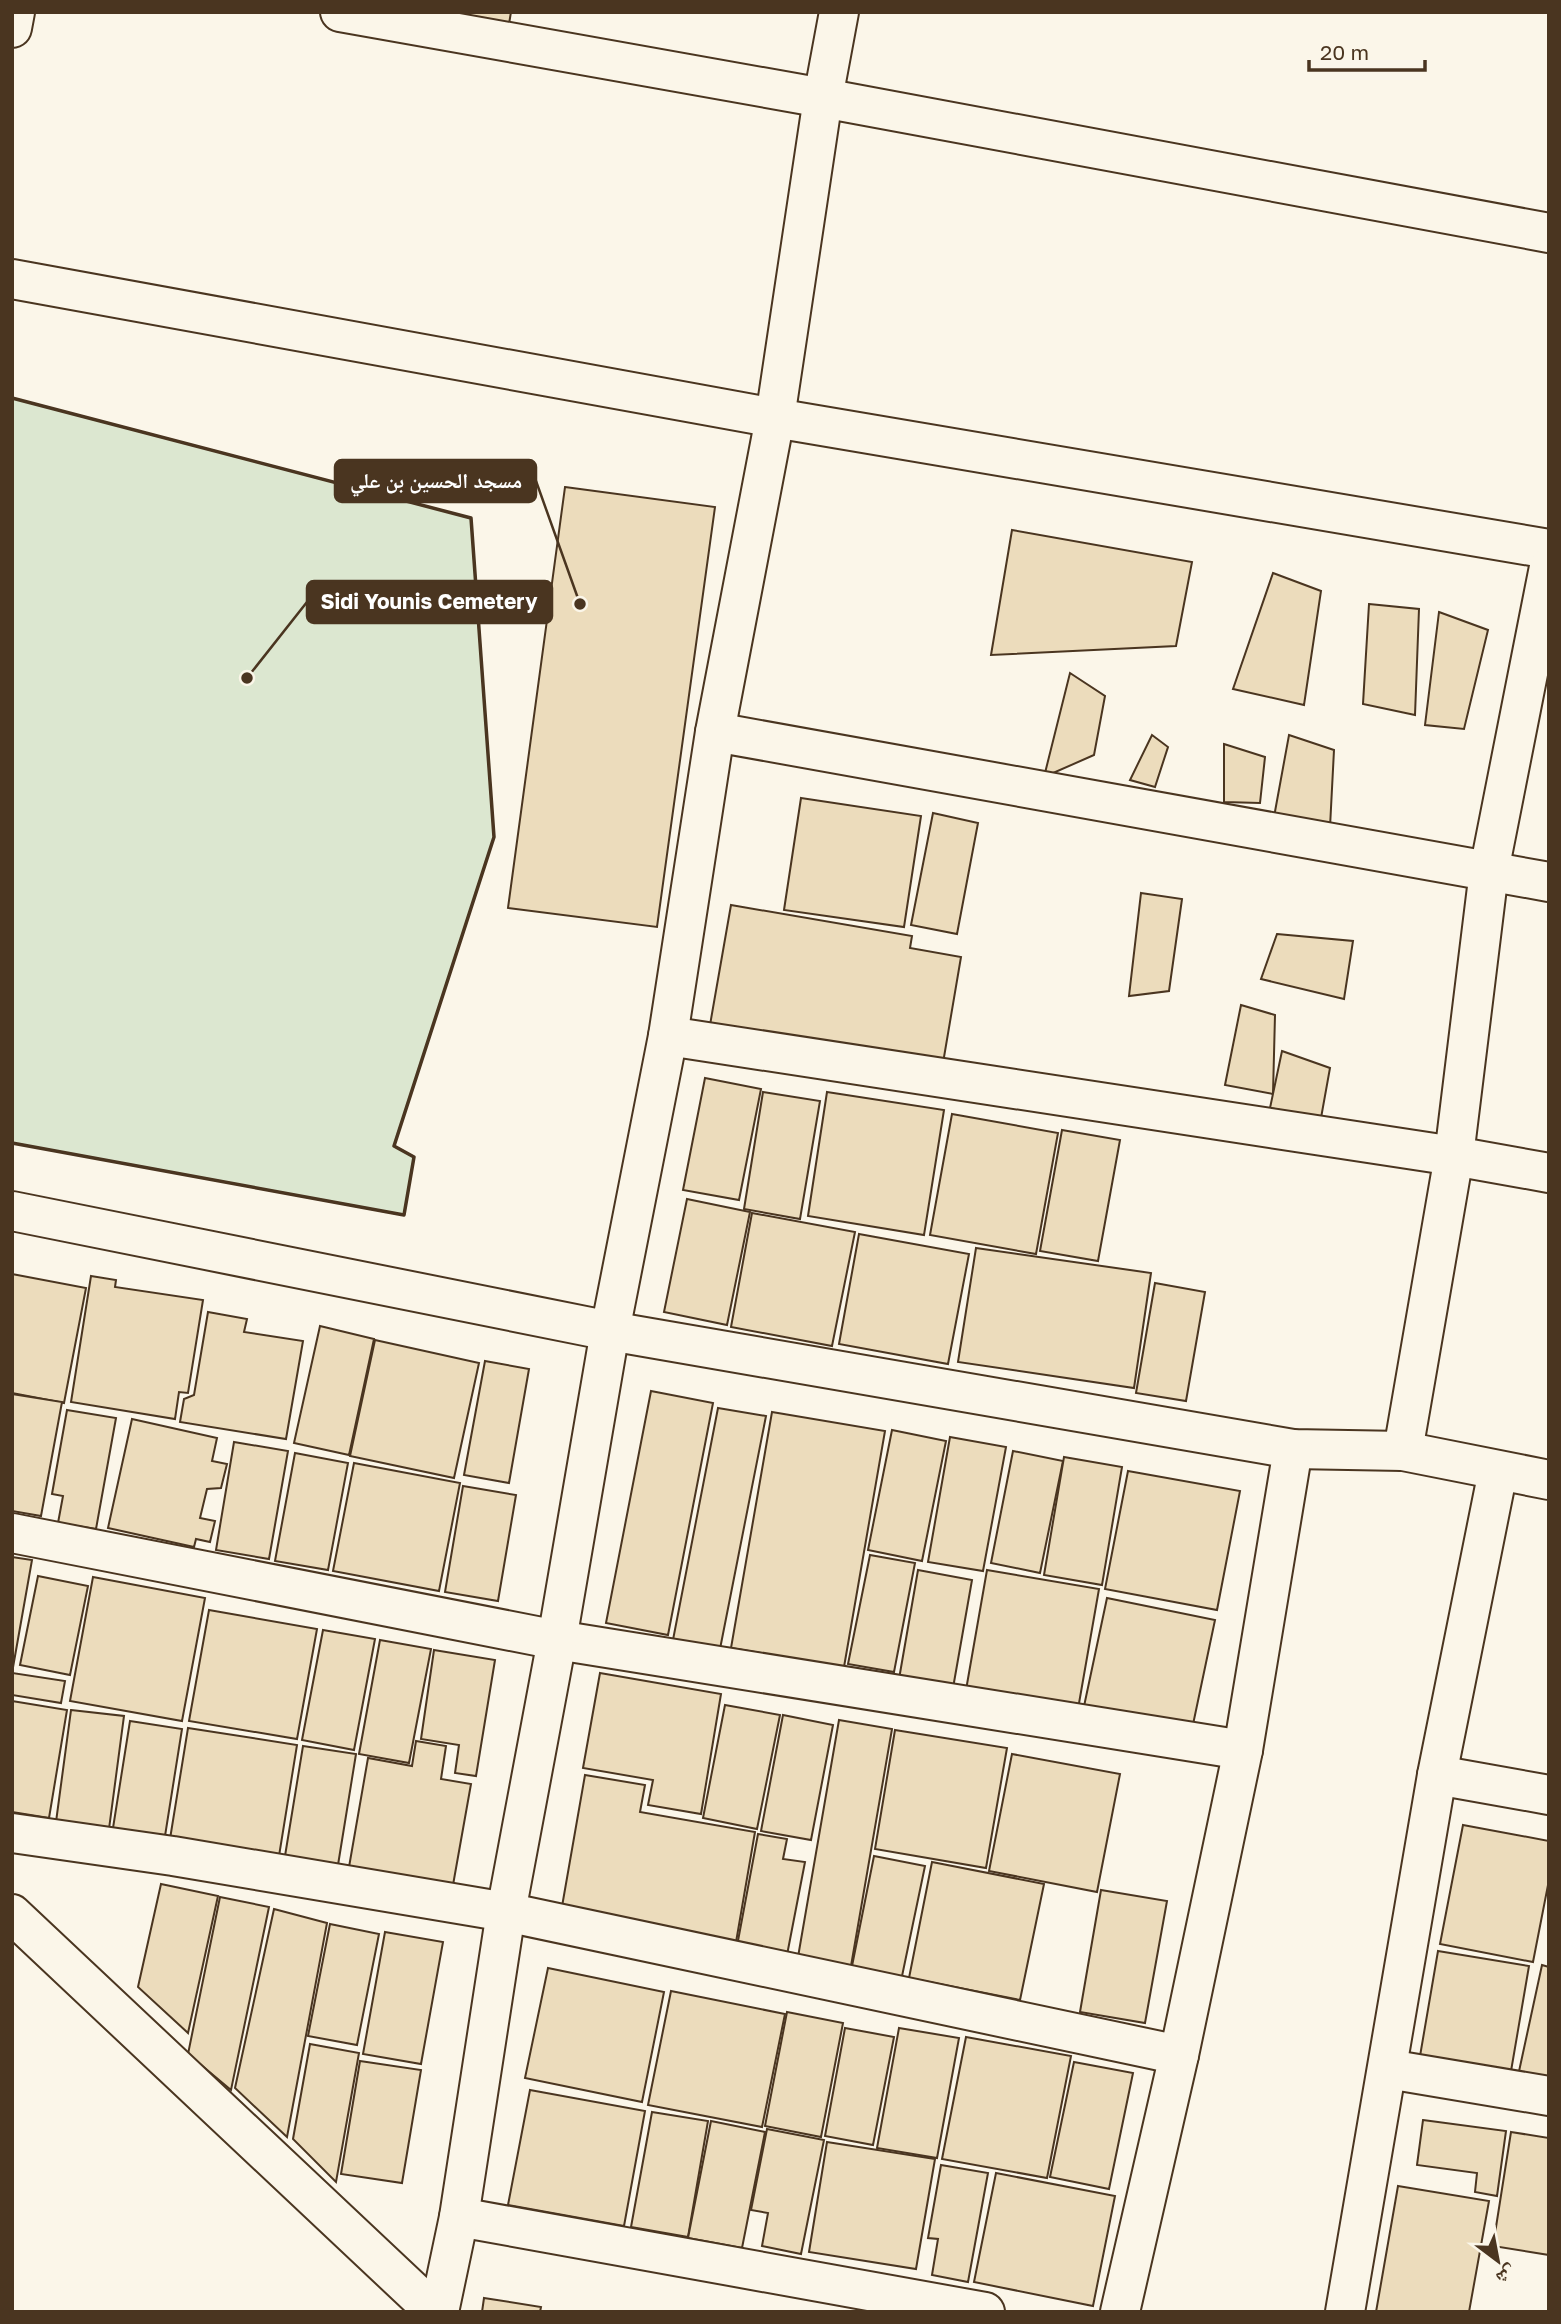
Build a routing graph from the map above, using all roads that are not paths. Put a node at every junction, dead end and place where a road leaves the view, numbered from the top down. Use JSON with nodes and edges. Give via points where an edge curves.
{"nodes":[{"id":1,"x":15,"y":12,"type":"edge"},
{"id":2,"x":340,"y":12,"type":"edge"},
{"id":3,"x":839,"y":12,"type":"edge"},
{"id":4,"x":12,"y":28,"type":"edge"},
{"id":5,"x":823,"y":98,"type":"junction"},
{"id":6,"x":1549,"y":233,"type":"edge"},
{"id":7,"x":12,"y":279,"type":"edge"},
{"id":8,"x":775,"y":418,"type":"junction"},
{"id":9,"x":1549,"y":549,"type":"edge"},
{"id":10,"x":1549,"y":567,"type":"edge"},
{"id":11,"x":715,"y":732,"type":"junction"},
{"id":12,"x":1489,"y":871,"type":"junction"},
{"id":13,"x":1549,"y":882,"type":"edge"},
{"id":14,"x":668,"y":1036,"type":"junction"},
{"id":15,"x":1454,"y":1156,"type":"junction"},
{"id":16,"x":1549,"y":1174,"type":"edge"},
{"id":17,"x":12,"y":1211,"type":"edge"},
{"id":18,"x":610,"y":1331,"type":"junction"},
{"id":19,"x":1293,"y":1449,"type":"junction"},
{"id":20,"x":1403,"y":1451,"type":"junction"},
{"id":21,"x":1498,"y":1471,"type":"junction"},
{"id":22,"x":1549,"y":1480,"type":"edge"},
{"id":23,"x":12,"y":1533,"type":"edge"},
{"id":24,"x":557,"y":1640,"type":"junction"},
{"id":25,"x":1243,"y":1750,"type":"junction"},
{"id":26,"x":1437,"y":1775,"type":"junction"},
{"id":27,"x":1549,"y":1796,"type":"edge"},
{"id":28,"x":12,"y":1833,"type":"edge"},
{"id":29,"x":506,"y":1912,"type":"junction"},
{"id":30,"x":12,"y":1914,"type":"edge"},
{"id":31,"x":1179,"y":2055,"type":"junction"},
{"id":32,"x":1388,"y":2068,"type":"junction"},
{"id":33,"x":1549,"y":2096,"type":"edge"},
{"id":34,"x":459,"y":2217,"type":"junction"},
{"id":35,"x":437,"y":2312,"type":"edge"},
{"id":36,"x":985,"y":2312,"type":"edge"},
{"id":37,"x":1120,"y":2312,"type":"edge"},
{"id":38,"x":1345,"y":2312,"type":"edge"}],
"edges":[{"from":1,"to":4,"type":"street"},
{"from":2,"to":5,"type":"street"},
{"from":3,"to":5,"type":"street"},
{"from":5,"to":6,"type":"street"},
{"from":5,"to":8,"type":"street"},
{"from":7,"to":8,"type":"street"},
{"from":8,"to":9,"type":"street"},
{"from":8,"to":11,"type":"street"},
{"from":10,"to":12,"type":"street"},
{"from":11,"to":12,"type":"street"},
{"from":11,"to":14,"type":"street"},
{"from":12,"to":13,"type":"street"},
{"from":12,"to":15,"type":"street"},
{"from":14,"to":15,"type":"street"},
{"from":14,"to":18,"type":"street"},
{"from":15,"to":16,"type":"street"},
{"from":15,"to":20,"type":"street"},
{"from":17,"to":18,"type":"street"},
{"from":18,"to":19,"type":"street"},
{"from":18,"to":24,"type":"street"},
{"from":19,"to":20,"type":"street"},
{"from":19,"to":25,"type":"street"},
{"from":20,"to":21,"type":"street"},
{"from":21,"to":22,"type":"street"},
{"from":21,"to":26,"type":"street"},
{"from":23,"to":24,"type":"street"},
{"from":24,"to":25,"type":"street"},
{"from":24,"to":29,"type":"street"},
{"from":25,"to":31,"type":"street"},
{"from":26,"to":27,"type":"street"},
{"from":26,"to":32,"type":"street"},
{"from":28,"to":29,"type":"street"},
{"from":29,"to":31,"type":"street"},
{"from":29,"to":34,"type":"street"},
{"from":30,"to":35,"type":"street"},
{"from":31,"to":37,"type":"street"},
{"from":32,"to":33,"type":"street"},
{"from":32,"to":38,"type":"street"},
{"from":34,"to":35,"type":"street"},
{"from":34,"to":36,"type":"street"}]}
